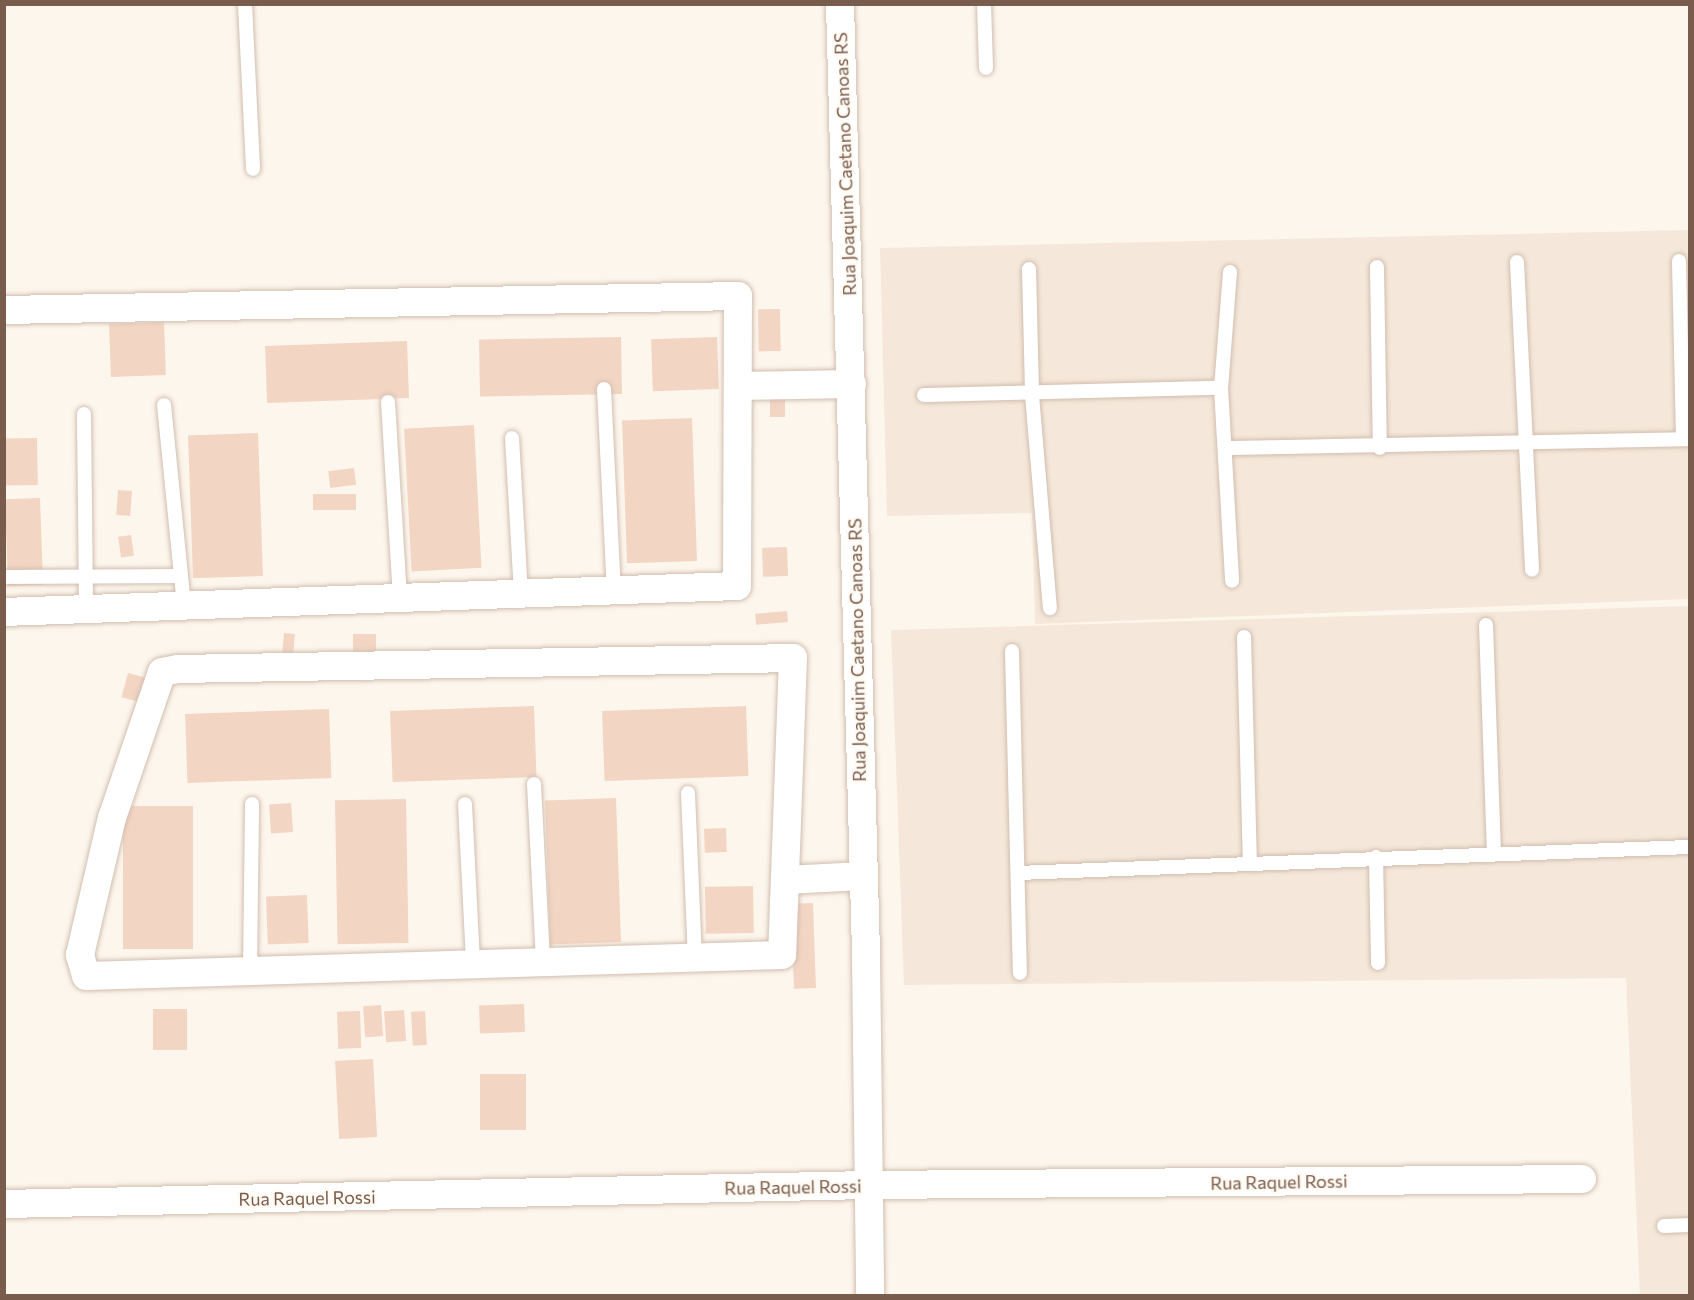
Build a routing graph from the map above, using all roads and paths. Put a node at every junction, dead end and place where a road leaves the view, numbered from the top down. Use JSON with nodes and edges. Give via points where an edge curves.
{"nodes":[{"id":1,"x":244,"y":4,"type":"edge"},
{"id":2,"x":840,"y":4,"type":"edge"},
{"id":3,"x":984,"y":4,"type":"edge"},
{"id":4,"x":986,"y":68,"type":"dead end"},
{"id":5,"x":253,"y":170,"type":"dead end"},
{"id":6,"x":1679,"y":261,"type":"dead end"},
{"id":7,"x":1517,"y":262,"type":"dead end"},
{"id":8,"x":1377,"y":267,"type":"dead end"},
{"id":9,"x":1029,"y":269,"type":"dead end"},
{"id":10,"x":1230,"y":272,"type":"dead end"},
{"id":11,"x":4,"y":310,"type":"edge"},
{"id":12,"x":852,"y":384,"type":"junction"},
{"id":13,"x":738,"y":386,"type":"junction"},
{"id":14,"x":604,"y":388,"type":"dead end"},
{"id":15,"x":1221,"y":388,"type":"junction"},
{"id":16,"x":924,"y":395,"type":"dead end"},
{"id":17,"x":1032,"y":395,"type":"junction"},
{"id":18,"x":388,"y":402,"type":"dead end"},
{"id":19,"x":164,"y":405,"type":"dead end"},
{"id":20,"x":84,"y":414,"type":"dead end"},
{"id":21,"x":512,"y":438,"type":"dead end"},
{"id":22,"x":1686,"y":439,"type":"edge"},
{"id":23,"x":1527,"y":440,"type":"junction"},
{"id":24,"x":1226,"y":448,"type":"junction"},
{"id":25,"x":1380,"y":448,"type":"junction"},
{"id":26,"x":1532,"y":570,"type":"dead end"},
{"id":27,"x":86,"y":576,"type":"junction"},
{"id":28,"x":181,"y":576,"type":"junction"},
{"id":29,"x":4,"y":577,"type":"edge"},
{"id":30,"x":1232,"y":581,"type":"dead end"},
{"id":31,"x":614,"y":590,"type":"junction"},
{"id":32,"x":521,"y":594,"type":"junction"},
{"id":33,"x":400,"y":598,"type":"junction"},
{"id":34,"x":184,"y":605,"type":"junction"},
{"id":35,"x":1050,"y":608,"type":"dead end"},
{"id":36,"x":86,"y":609,"type":"junction"},
{"id":37,"x":4,"y":612,"type":"edge"},
{"id":38,"x":1486,"y":625,"type":"dead end"},
{"id":39,"x":1244,"y":637,"type":"dead end"},
{"id":40,"x":1012,"y":651,"type":"dead end"},
{"id":41,"x":534,"y":784,"type":"dead end"},
{"id":42,"x":688,"y":793,"type":"dead end"},
{"id":43,"x":252,"y":804,"type":"dead end"},
{"id":44,"x":465,"y":804,"type":"dead end"},
{"id":45,"x":1689,"y":847,"type":"edge"},
{"id":46,"x":1494,"y":853,"type":"junction"},
{"id":47,"x":1376,"y":857,"type":"junction"},
{"id":48,"x":1250,"y":861,"type":"junction"},
{"id":49,"x":1018,"y":873,"type":"junction"},
{"id":50,"x":863,"y":876,"type":"junction"},
{"id":51,"x":785,"y":880,"type":"junction"},
{"id":52,"x":695,"y":958,"type":"junction"},
{"id":53,"x":543,"y":963,"type":"junction"},
{"id":54,"x":1378,"y":963,"type":"dead end"},
{"id":55,"x":473,"y":964,"type":"junction"},
{"id":56,"x":250,"y":971,"type":"junction"},
{"id":57,"x":1020,"y":973,"type":"dead end"},
{"id":58,"x":1582,"y":1179,"type":"dead end"},
{"id":59,"x":868,"y":1185,"type":"junction"},
{"id":60,"x":4,"y":1204,"type":"edge"},
{"id":61,"x":1689,"y":1225,"type":"edge"},
{"id":62,"x":1664,"y":1226,"type":"dead end"},
{"id":63,"x":870,"y":1296,"type":"edge"}],
"edges":[{"from":1,"to":5,"type":"lane"},
{"from":2,"to":12,"type":"street","name":"Rua Joaquim Caetano Canoas RS"},
{"from":3,"to":4,"type":"lane"},
{"from":6,"to":22,"type":"lane"},
{"from":7,"to":23,"type":"lane"},
{"from":8,"to":25,"type":"lane"},
{"from":9,"to":17,"type":"lane"},
{"from":10,"to":15,"type":"lane"},
{"from":11,"to":13,"type":"street","via":[[738,296]]},
{"from":12,"to":13,"type":"street"},
{"from":12,"to":50,"type":"street","name":"Rua Joaquim Caetano Canoas RS"},
{"from":13,"to":31,"type":"street","via":[[737,586]]},
{"from":14,"to":31,"type":"lane"},
{"from":15,"to":17,"type":"lane"},
{"from":15,"to":24,"type":"lane","via":[[1222,444]]},
{"from":16,"to":17,"type":"lane"},
{"from":17,"to":35,"type":"lane"},
{"from":18,"to":33,"type":"lane"},
{"from":19,"to":28,"type":"lane"},
{"from":20,"to":27,"type":"lane"},
{"from":21,"to":32,"type":"lane"},
{"from":22,"to":23,"type":"lane"},
{"from":23,"to":25,"type":"lane"},
{"from":23,"to":26,"type":"lane"},
{"from":24,"to":25,"type":"lane"},
{"from":24,"to":30,"type":"lane"},
{"from":27,"to":28,"type":"lane"},
{"from":27,"to":29,"type":"lane"},
{"from":27,"to":36,"type":"lane"},
{"from":28,"to":34,"type":"lane"},
{"from":31,"to":32,"type":"street"},
{"from":32,"to":33,"type":"street"},
{"from":33,"to":34,"type":"street"},
{"from":34,"to":36,"type":"street"},
{"from":36,"to":37,"type":"street"},
{"from":38,"to":46,"type":"lane"},
{"from":39,"to":48,"type":"lane"},
{"from":40,"to":49,"type":"lane"},
{"from":41,"to":53,"type":"lane"},
{"from":42,"to":52,"type":"lane"},
{"from":43,"to":56,"type":"lane"},
{"from":44,"to":55,"type":"lane"},
{"from":45,"to":46,"type":"lane"},
{"from":46,"to":47,"type":"lane"},
{"from":47,"to":48,"type":"lane"},
{"from":47,"to":54,"type":"lane"},
{"from":48,"to":49,"type":"lane"},
{"from":49,"to":57,"type":"lane"},
{"from":50,"to":51,"type":"street"},
{"from":50,"to":59,"type":"street","name":"Rua Joaquim Caetano Canoas RS"},
{"from":51,"to":52,"type":"street","via":[[782,955]]},
{"from":51,"to":56,"type":"street","via":[[793,658],[162,672],[112,818],[80,954],[86,976]]},
{"from":52,"to":53,"type":"street"},
{"from":53,"to":55,"type":"street"},
{"from":55,"to":56,"type":"street"},
{"from":58,"to":59,"type":"street","name":"Rua Raquel Rossi"},
{"from":59,"to":60,"type":"street","name":"Rua Raquel Rossi"},
{"from":59,"to":63,"type":"street","name":"Rua Joaquim Caetano Canoas RS"},
{"from":61,"to":62,"type":"lane"}]}
